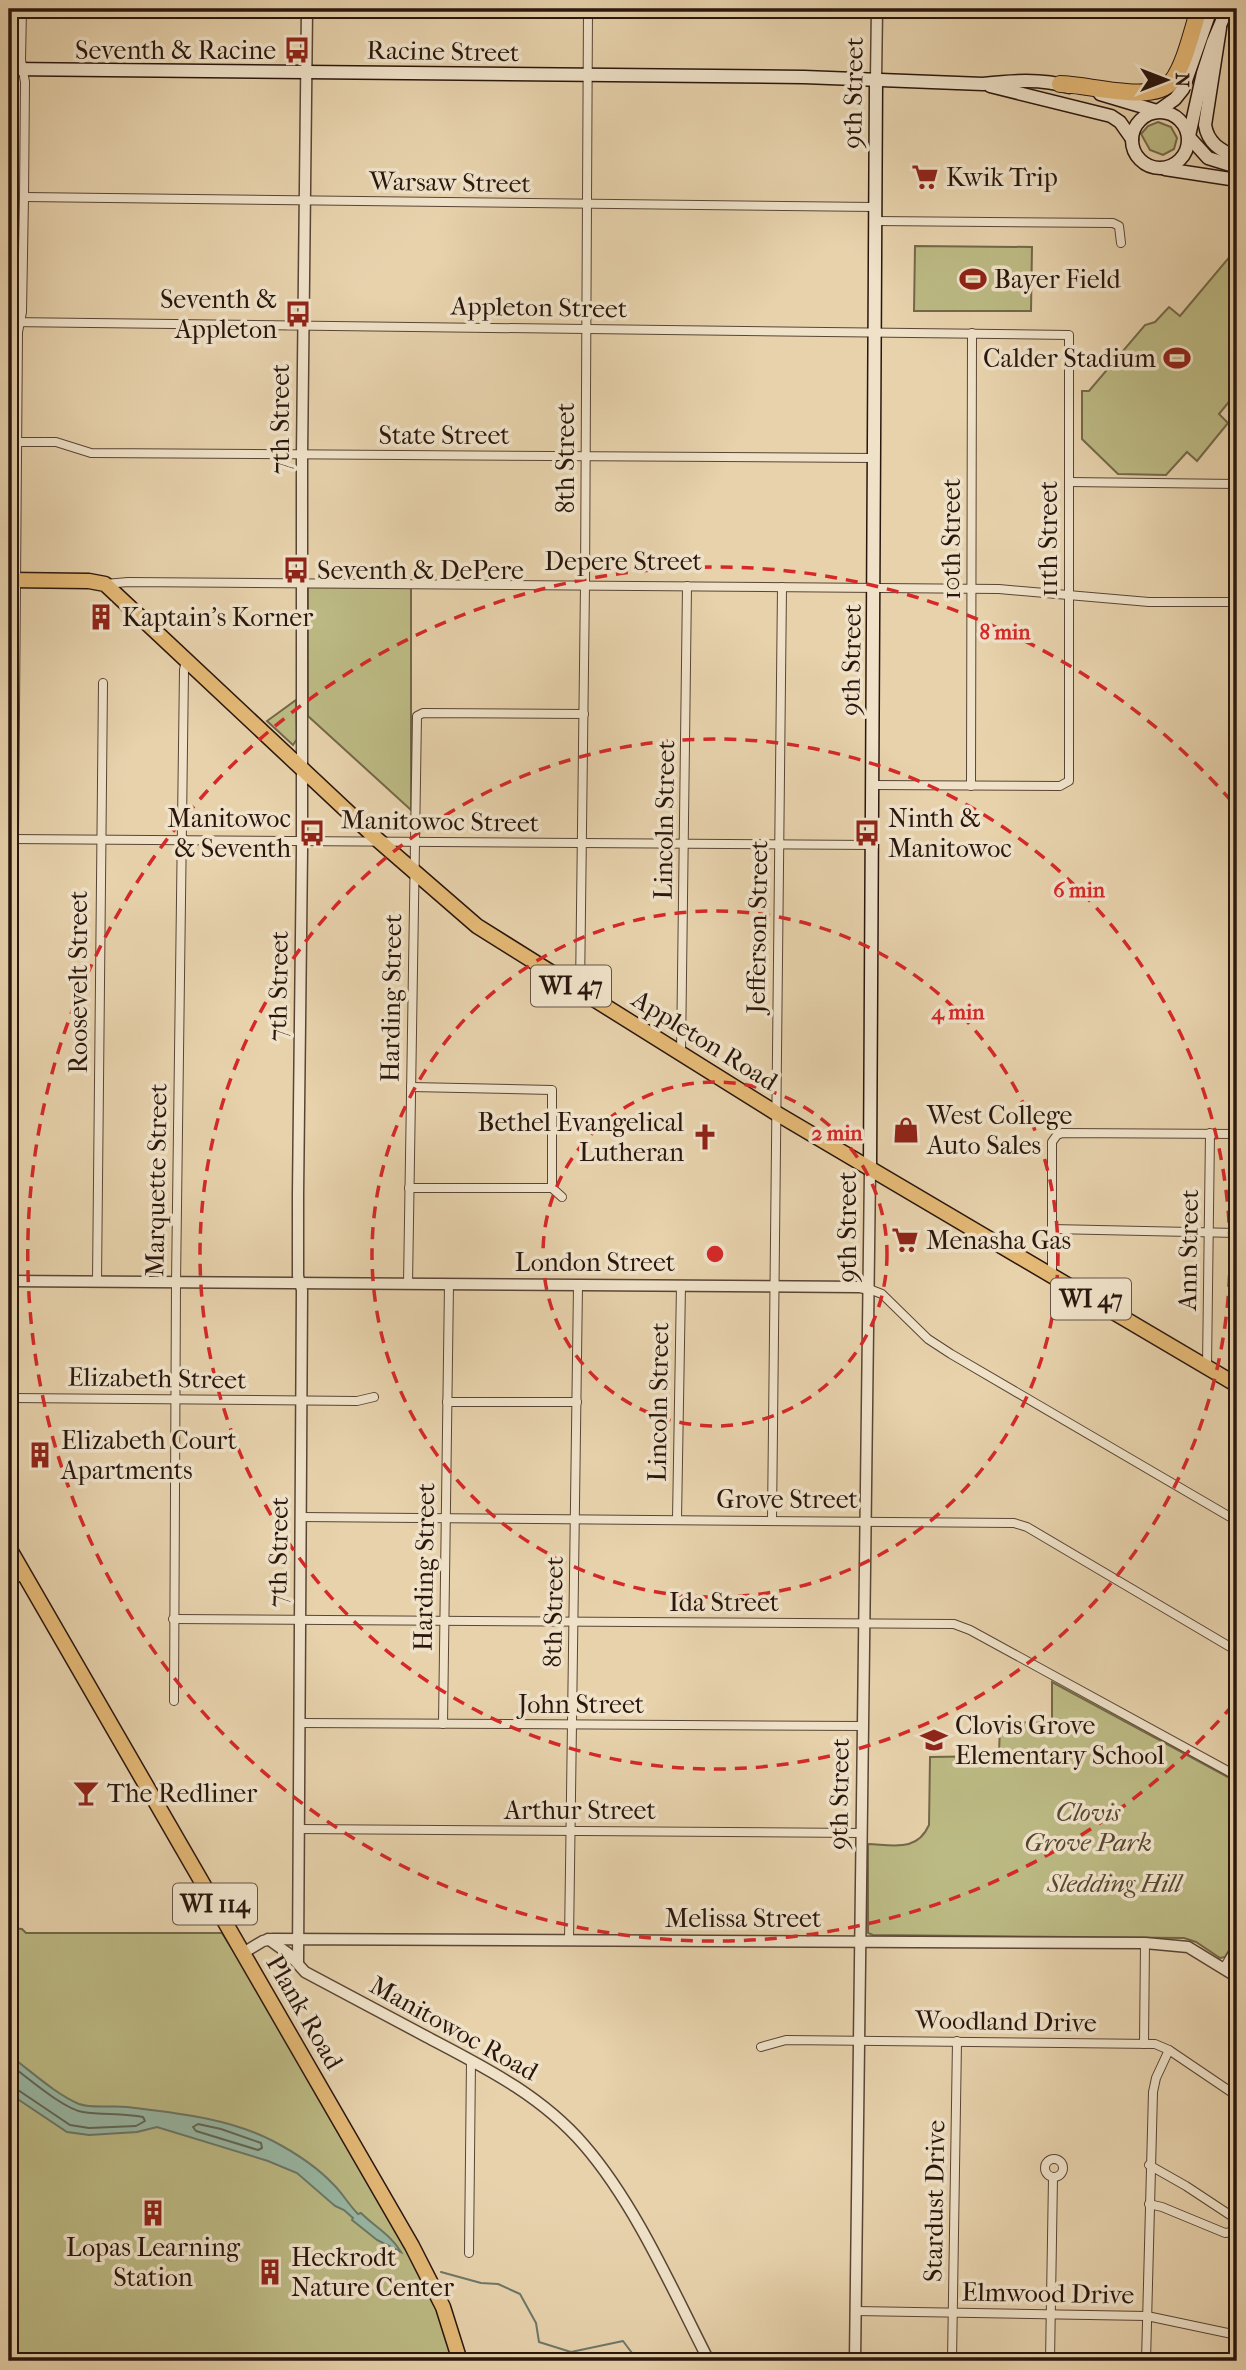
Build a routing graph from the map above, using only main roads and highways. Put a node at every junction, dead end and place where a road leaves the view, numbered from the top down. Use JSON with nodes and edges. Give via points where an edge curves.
{"nodes":[{"id":1,"x":1199,"y":9,"type":"edge"},
{"id":2,"x":1211,"y":9,"type":"edge"},
{"id":3,"x":1227,"y":9,"type":"edge"},
{"id":4,"x":1220,"y":27,"type":"junction"},
{"id":5,"x":9,"y":69,"type":"edge"},
{"id":6,"x":876,"y":79,"type":"junction"},
{"id":7,"x":983,"y":84,"type":"junction"},
{"id":8,"x":1060,"y":84,"type":"junction"},
{"id":9,"x":1157,"y":111,"type":"junction"},
{"id":10,"x":1189,"y":137,"type":"junction"},
{"id":11,"x":1132,"y":139,"type":"junction"},
{"id":12,"x":1237,"y":158,"type":"edge"},
{"id":13,"x":1237,"y":167,"type":"edge"},
{"id":14,"x":1161,"y":169,"type":"junction"},
{"id":15,"x":1237,"y":180,"type":"edge"},
{"id":16,"x":12,"y":580,"type":"edge"},
{"id":17,"x":105,"y":584,"type":"joint"},
{"id":18,"x":870,"y":1170,"type":"junction"},
{"id":19,"x":1237,"y":1385,"type":"edge"},
{"id":20,"x":9,"y":1548,"type":"edge"},
{"id":21,"x":460,"y":2361,"type":"edge"}],
"edges":[{"from":1,"to":8,"type":"highway","via":[[1179,68],[1160,91],[1143,94]]},
{"from":2,"to":9,"type":"main road","via":[[1185,85]]},
{"from":3,"to":4,"type":"main road"},
{"from":4,"to":10,"type":"main road","via":[[1203,73]]},
{"from":4,"to":12,"type":"main road","via":[[1205,125],[1213,144]]},
{"from":5,"to":6,"type":"main road","name":"Racine Street"},
{"from":6,"to":7,"type":"main road","name":"Racine Street"},
{"from":6,"to":18,"type":"main road","name":"9th Street"},
{"from":7,"to":8,"type":"main road"},
{"from":7,"to":11,"type":"main road","via":[[1111,116]]},
{"from":8,"to":9,"type":"main road"},
{"from":9,"to":10,"type":"main road","via":[[1175,115]]},
{"from":9,"to":11,"type":"main road","via":[[1142,118]]},
{"from":10,"to":13,"type":"main road","via":[[1208,158]]},
{"from":10,"to":14,"type":"main road","via":[[1185,155]]},
{"from":11,"to":14,"type":"main road","via":[[1133,149],[1144,163]]},
{"from":14,"to":15,"type":"main road"},
{"from":16,"to":17,"type":"main road","name":"Depere Street"},
{"from":17,"to":18,"type":"main road","name":"Appleton Road","number":"WI 47","via":[[379,841],[477,926]]},
{"from":18,"to":19,"type":"main road","name":"Appleton Road","number":"WI 47"},
{"from":20,"to":21,"type":"main road","name":"Plank Road","number":"WI 114","via":[[424,2266]]}]}
